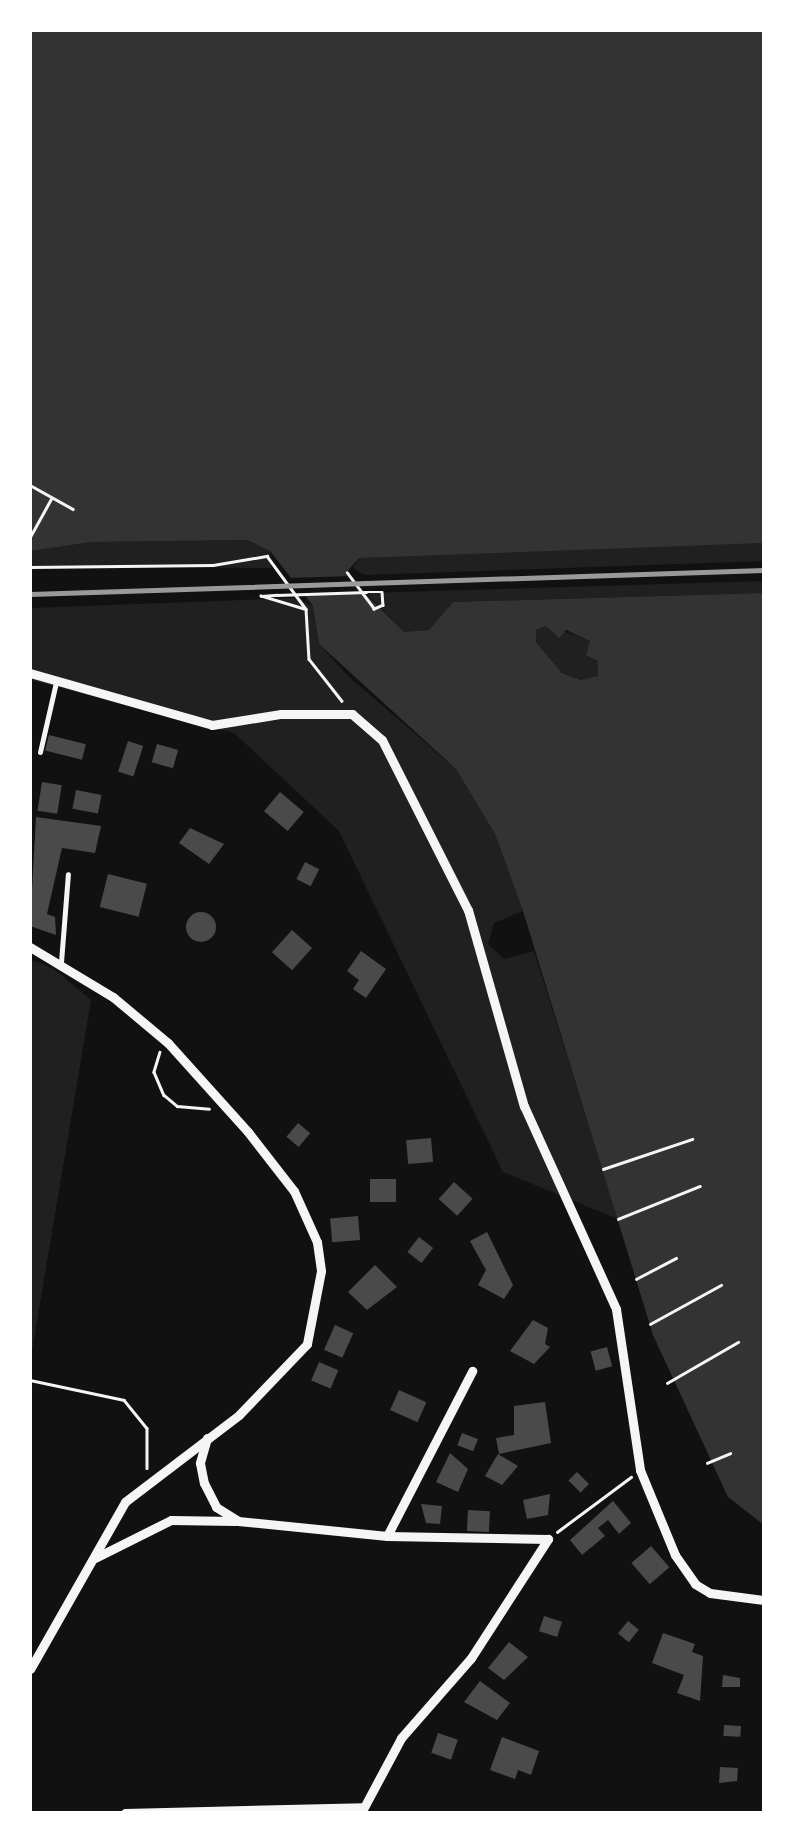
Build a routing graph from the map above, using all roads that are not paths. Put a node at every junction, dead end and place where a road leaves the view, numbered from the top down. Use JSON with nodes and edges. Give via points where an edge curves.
{"nodes":[{"id":1,"x":30,"y":672,"type":"edge"},
{"id":2,"x":56,"y":682,"type":"junction"},
{"id":3,"x":40,"y":752,"type":"dead end"},
{"id":4,"x":68,"y":874,"type":"dead end"},
{"id":5,"x":30,"y":947,"type":"edge"},
{"id":6,"x":61,"y":962,"type":"junction"},
{"id":7,"x":472,"y":1371,"type":"dead end"},
{"id":8,"x":207,"y":1438,"type":"junction"},
{"id":9,"x":238,"y":1521,"type":"junction"},
{"id":10,"x":387,"y":1536,"type":"junction"},
{"id":11,"x":91,"y":1560,"type":"junction"},
{"id":12,"x":764,"y":1600,"type":"edge"},
{"id":13,"x":30,"y":1669,"type":"edge"},
{"id":14,"x":362,"y":1810,"type":"edge"},
{"id":15,"x":125,"y":1813,"type":"edge"}],
"edges":[{"from":1,"to":2,"type":"street"},
{"from":2,"to":3,"type":"lane"},
{"from":2,"to":12,"type":"street","via":[[212,725],[280,714],[352,714],[402,770],[468,910],[524,1106],[616,1308],[640,1470],[694,1584],[726,1599]]},
{"from":4,"to":6,"type":"lane"},
{"from":5,"to":6,"type":"street"},
{"from":6,"to":8,"type":"street","via":[[168,1043],[294,1191],[317,1242],[321,1272],[307,1344],[270,1386]]},
{"from":7,"to":10,"type":"street"},
{"from":8,"to":9,"type":"street","via":[[200,1463],[204,1483],[216,1507]]},
{"from":8,"to":11,"type":"street","via":[[125,1502]]},
{"from":9,"to":10,"type":"street"},
{"from":9,"to":11,"type":"street","via":[[171,1520]]},
{"from":10,"to":14,"type":"street","via":[[548,1539],[471,1658],[400,1738]]},
{"from":11,"to":13,"type":"street"},
{"from":14,"to":15,"type":"street"}]}
